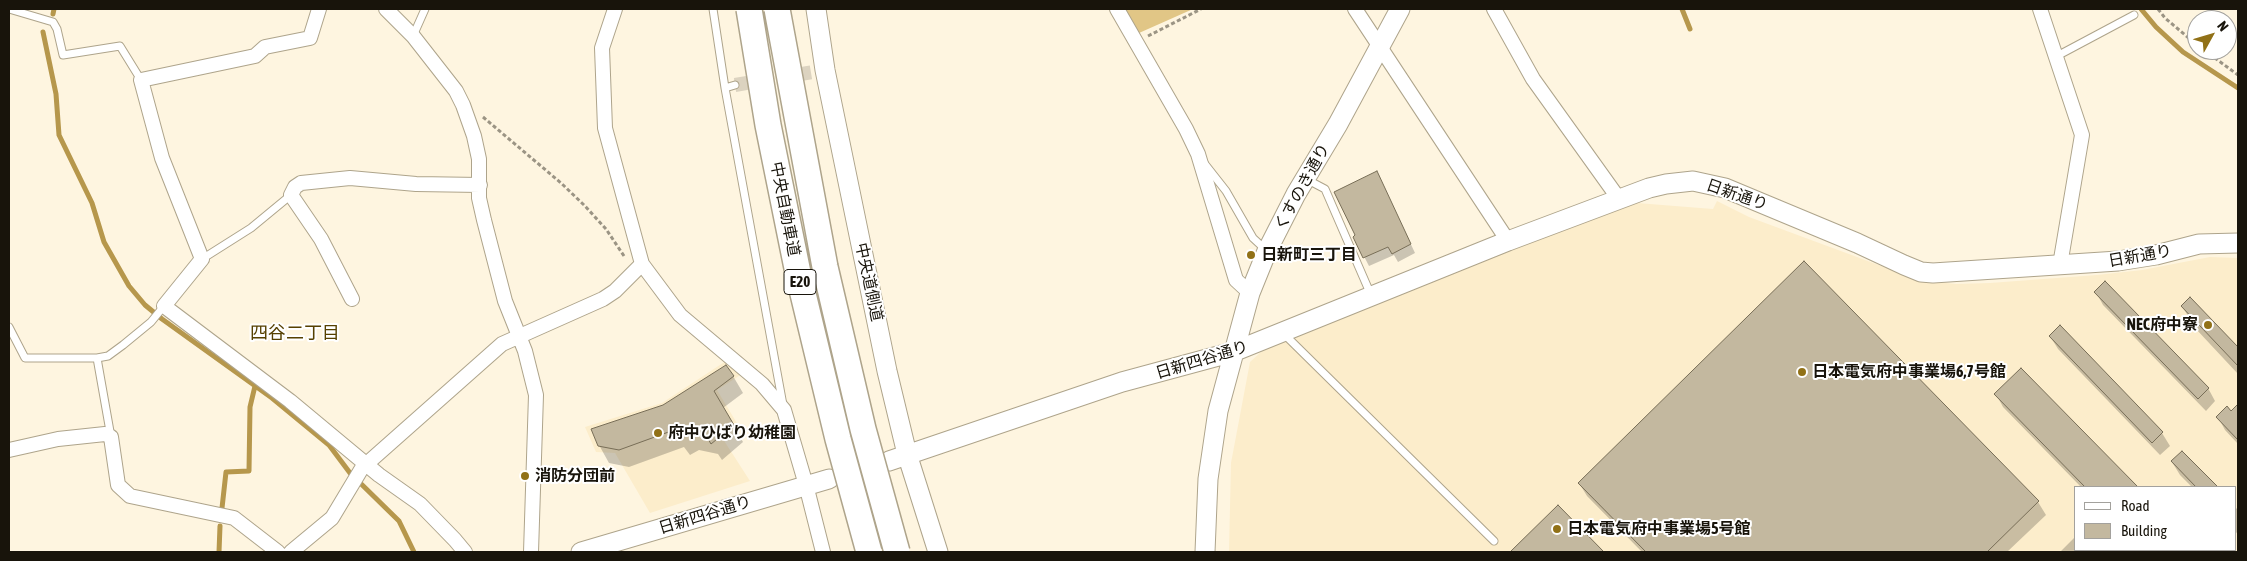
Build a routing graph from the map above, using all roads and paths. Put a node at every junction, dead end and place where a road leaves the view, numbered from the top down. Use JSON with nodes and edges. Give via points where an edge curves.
{"nodes":[{"id":1,"x":319,"y":9,"type":"edge"},
{"id":2,"x":386,"y":9,"type":"edge"},
{"id":3,"x":425,"y":9,"type":"edge"},
{"id":4,"x":615,"y":9,"type":"edge"},
{"id":5,"x":713,"y":9,"type":"edge"},
{"id":6,"x":749,"y":9,"type":"edge"},
{"id":7,"x":777,"y":9,"type":"edge"},
{"id":8,"x":816,"y":9,"type":"edge"},
{"id":9,"x":1117,"y":9,"type":"edge"},
{"id":10,"x":1201,"y":9,"type":"edge"},
{"id":11,"x":1355,"y":9,"type":"edge"},
{"id":12,"x":1400,"y":9,"type":"edge"},
{"id":13,"x":1494,"y":9,"type":"edge"},
{"id":14,"x":2040,"y":9,"type":"edge"},
{"id":15,"x":2158,"y":9,"type":"edge"},
{"id":16,"x":9,"y":10,"type":"edge"},
{"id":17,"x":2134,"y":15,"type":"dead end"},
{"id":18,"x":413,"y":36,"type":"junction"},
{"id":19,"x":2187,"y":37,"type":"edge"},
{"id":20,"x":1136,"y":42,"type":"junction"},
{"id":21,"x":1379,"y":46,"type":"junction"},
{"id":22,"x":2057,"y":56,"type":"junction"},
{"id":23,"x":2218,"y":60,"type":"edge"},
{"id":24,"x":2238,"y":75,"type":"edge"},
{"id":25,"x":141,"y":80,"type":"junction"},
{"id":26,"x":735,"y":85,"type":"tunnel mouth"},
{"id":27,"x":725,"y":88,"type":"junction"},
{"id":28,"x":463,"y":105,"type":"junction"},
{"id":29,"x":1198,"y":154,"type":"junction"},
{"id":30,"x":1305,"y":178,"type":"junction"},
{"id":31,"x":480,"y":185,"type":"junction"},
{"id":32,"x":291,"y":195,"type":"junction"},
{"id":33,"x":1619,"y":199,"type":"junction"},
{"id":34,"x":1508,"y":242,"type":"junction"},
{"id":35,"x":2238,"y":243,"type":"edge"},
{"id":36,"x":1266,"y":251,"type":"junction"},
{"id":37,"x":202,"y":259,"type":"junction"},
{"id":38,"x":642,"y":264,"type":"junction"},
{"id":39,"x":2060,"y":265,"type":"junction"},
{"id":40,"x":1250,"y":293,"type":"junction"},
{"id":41,"x":1372,"y":297,"type":"junction"},
{"id":42,"x":352,"y":299,"type":"dead end"},
{"id":43,"x":164,"y":306,"type":"junction"},
{"id":44,"x":9,"y":327,"type":"edge"},
{"id":45,"x":1283,"y":333,"type":"junction"},
{"id":46,"x":520,"y":336,"type":"junction"},
{"id":47,"x":1232,"y":352,"type":"junction"},
{"id":48,"x":97,"y":358,"type":"junction"},
{"id":49,"x":784,"y":410,"type":"junction"},
{"id":50,"x":111,"y":437,"type":"junction"},
{"id":51,"x":9,"y":450,"type":"edge"},
{"id":52,"x":907,"y":454,"type":"junction"},
{"id":53,"x":889,"y":461,"type":"dead end"},
{"id":54,"x":365,"y":466,"type":"junction"},
{"id":55,"x":828,"y":479,"type":"dead end"},
{"id":56,"x":806,"y":485,"type":"junction"},
{"id":57,"x":1494,"y":541,"type":"dead end"},
{"id":58,"x":278,"y":552,"type":"edge"},
{"id":59,"x":290,"y":552,"type":"edge"},
{"id":60,"x":465,"y":552,"type":"edge"},
{"id":61,"x":531,"y":552,"type":"edge"},
{"id":62,"x":582,"y":552,"type":"edge"},
{"id":63,"x":823,"y":552,"type":"edge"},
{"id":64,"x":869,"y":552,"type":"edge"},
{"id":65,"x":897,"y":552,"type":"edge"},
{"id":66,"x":938,"y":552,"type":"edge"},
{"id":67,"x":1205,"y":552,"type":"edge"}],
"edges":[{"from":1,"to":25,"type":"street","via":[[310,38],[265,47],[255,56]]},
{"from":2,"to":18,"type":"street"},
{"from":3,"to":18,"type":"lane"},
{"from":4,"to":38,"type":"street","via":[[602,48],[605,128]]},
{"from":5,"to":27,"type":"lane"},
{"from":6,"to":64,"type":"highway","name":"中央自動車道","number":"E20","bridge":true,"via":[[798,273]]},
{"from":7,"to":65,"type":"highway","name":"中央自動車道","number":"E20","bridge":true,"via":[[825,267],[863,429]]},
{"from":8,"to":52,"type":"street","name":"中央道側道","via":[[824,70]]},
{"from":9,"to":20,"type":"street"},
{"from":10,"to":20,"type":"path"},
{"from":11,"to":21,"type":"street"},
{"from":12,"to":21,"type":"street","name":"くすのき通り"},
{"from":13,"to":33,"type":"street","via":[[1533,79]]},
{"from":14,"to":22,"type":"street"},
{"from":15,"to":19,"type":"path"},
{"from":16,"to":25,"type":"lane","via":[[53,22],[63,55],[120,46]]},
{"from":17,"to":22,"type":"lane"},
{"from":18,"to":28,"type":"street"},
{"from":20,"to":29,"type":"street"},
{"from":21,"to":30,"type":"street","name":"くすのき通り"},
{"from":21,"to":34,"type":"street"},
{"from":22,"to":39,"type":"street","via":[[2082,135]]},
{"from":23,"to":24,"type":"path"},
{"from":25,"to":37,"type":"street","via":[[162,158]]},
{"from":26,"to":27,"type":"lane"},
{"from":27,"to":49,"type":"lane"},
{"from":28,"to":31,"type":"street","via":[[479,159]]},
{"from":28,"to":38,"type":"path","via":[[488,121],[561,183],[606,229],[627,260]]},
{"from":29,"to":36,"type":"lane","via":[[1226,191],[1253,238]]},
{"from":29,"to":40,"type":"street","via":[[1236,280]]},
{"from":30,"to":36,"type":"street","name":"くすのき通り"},
{"from":30,"to":41,"type":"lane","via":[[1325,189]]},
{"from":31,"to":32,"type":"street","via":[[350,178],[301,182]]},
{"from":31,"to":46,"type":"street","via":[[479,198],[505,301]]},
{"from":32,"to":37,"type":"lane","via":[[250,228]]},
{"from":32,"to":42,"type":"street","via":[[321,239]]},
{"from":33,"to":34,"type":"street","name":"日新通り"},
{"from":33,"to":39,"type":"street","name":"日新通り","via":[[1666,184],[1702,182],[1742,194],[1921,272]]},
{"from":34,"to":41,"type":"street","name":"日新四谷通り"},
{"from":35,"to":39,"type":"street","name":"日新通り","via":[[2199,244],[2135,259]]},
{"from":36,"to":40,"type":"street","name":"くすのき通り"},
{"from":37,"to":43,"type":"street"},
{"from":38,"to":46,"type":"street","via":[[603,299]]},
{"from":38,"to":49,"type":"street","via":[[680,315],[762,384]]},
{"from":40,"to":47,"type":"street","name":"くすのき通り"},
{"from":41,"to":45,"type":"street","name":"日新四谷通り"},
{"from":43,"to":48,"type":"lane","via":[[151,322],[108,356]]},
{"from":43,"to":54,"type":"street"},
{"from":44,"to":48,"type":"lane","via":[[25,358]]},
{"from":45,"to":47,"type":"street","name":"日新四谷通り"},
{"from":45,"to":57,"type":"lane"},
{"from":46,"to":54,"type":"street","via":[[502,344]]},
{"from":46,"to":61,"type":"street","via":[[536,395]]},
{"from":47,"to":52,"type":"street","name":"日新四谷通り","via":[[1122,382]]},
{"from":47,"to":67,"type":"street","name":"くすのき通り","via":[[1208,479]]},
{"from":48,"to":50,"type":"lane"},
{"from":49,"to":56,"type":"street"},
{"from":50,"to":51,"type":"street","via":[[105,434],[58,439]]},
{"from":50,"to":58,"type":"street","via":[[118,484],[130,496],[234,518]]},
{"from":52,"to":53,"type":"street","name":"日新四谷通り"},
{"from":52,"to":66,"type":"street","name":"中央道側道"},
{"from":54,"to":59,"type":"street","via":[[332,518]]},
{"from":54,"to":60,"type":"street","via":[[420,504]]},
{"from":55,"to":56,"type":"street","name":"日新四谷通り"},
{"from":56,"to":62,"type":"street","name":"日新四谷通り"},
{"from":56,"to":63,"type":"street"}]}
